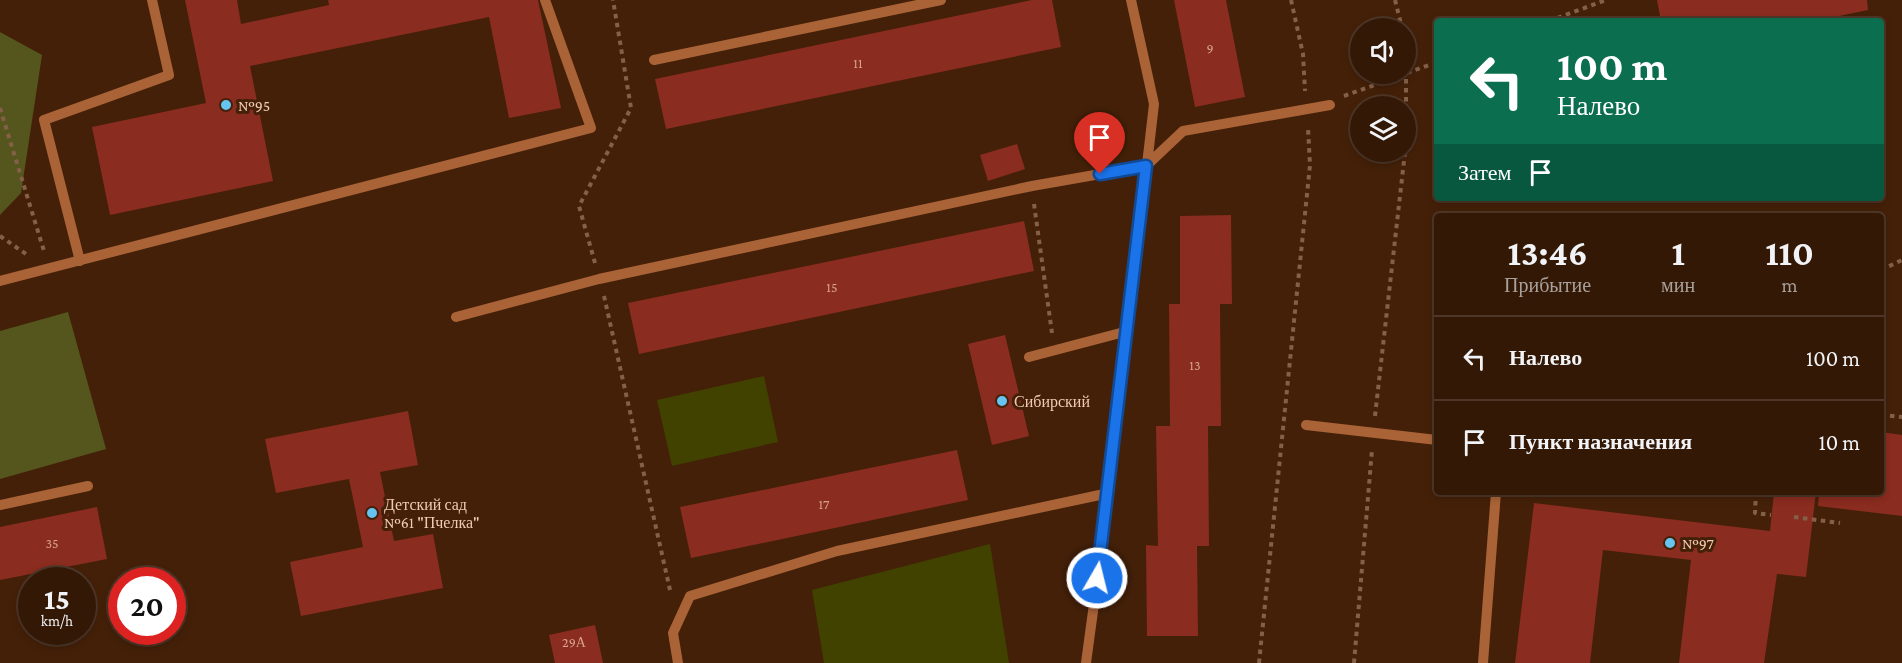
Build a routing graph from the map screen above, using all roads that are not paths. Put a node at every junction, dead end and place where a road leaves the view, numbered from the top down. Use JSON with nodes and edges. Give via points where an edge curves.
{"nodes":[{"id":1,"x":152,"y":0,"type":"edge"},
{"id":2,"x":545,"y":0,"type":"edge"},
{"id":3,"x":941,"y":0,"type":"edge"},
{"id":4,"x":1131,"y":0,"type":"edge"},
{"id":5,"x":654,"y":60,"type":"dead end"},
{"id":6,"x":1330,"y":105,"type":"dead end"},
{"id":7,"x":1146,"y":166,"type":"junction"},
{"id":8,"x":80,"y":261,"type":"junction"},
{"id":9,"x":0,"y":281,"type":"edge"},
{"id":10,"x":456,"y":317,"type":"dead end"},
{"id":11,"x":1128,"y":331,"type":"junction"},
{"id":12,"x":1029,"y":357,"type":"dead end"},
{"id":13,"x":1306,"y":425,"type":"dead end"},
{"id":14,"x":1434,"y":440,"type":"edge"},
{"id":15,"x":88,"y":486,"type":"dead end"},
{"id":16,"x":1109,"y":493,"type":"junction"},
{"id":17,"x":1496,"y":495,"type":"edge"},
{"id":18,"x":0,"y":505,"type":"edge"},
{"id":19,"x":678,"y":663,"type":"edge"},
{"id":20,"x":1086,"y":663,"type":"edge"},
{"id":21,"x":1483,"y":663,"type":"edge"}],
"edges":[{"from":1,"to":8,"type":"lane","via":[[169,75],[44,120]]},
{"from":2,"to":8,"type":"lane","via":[[591,128]]},
{"from":3,"to":5,"type":"lane"},
{"from":4,"to":7,"type":"lane","via":[[1154,104]]},
{"from":6,"to":7,"type":"lane","via":[[1183,131]]},
{"from":7,"to":10,"type":"lane","via":[[1032,186],[599,279]]},
{"from":7,"to":11,"type":"lane"},
{"from":8,"to":9,"type":"lane"},
{"from":11,"to":12,"type":"lane"},
{"from":11,"to":16,"type":"lane"},
{"from":13,"to":14,"type":"lane"},
{"from":15,"to":18,"type":"lane"},
{"from":16,"to":19,"type":"lane","via":[[837,551],[690,596],[673,633]]},
{"from":16,"to":20,"type":"lane"},
{"from":17,"to":21,"type":"lane"}]}
